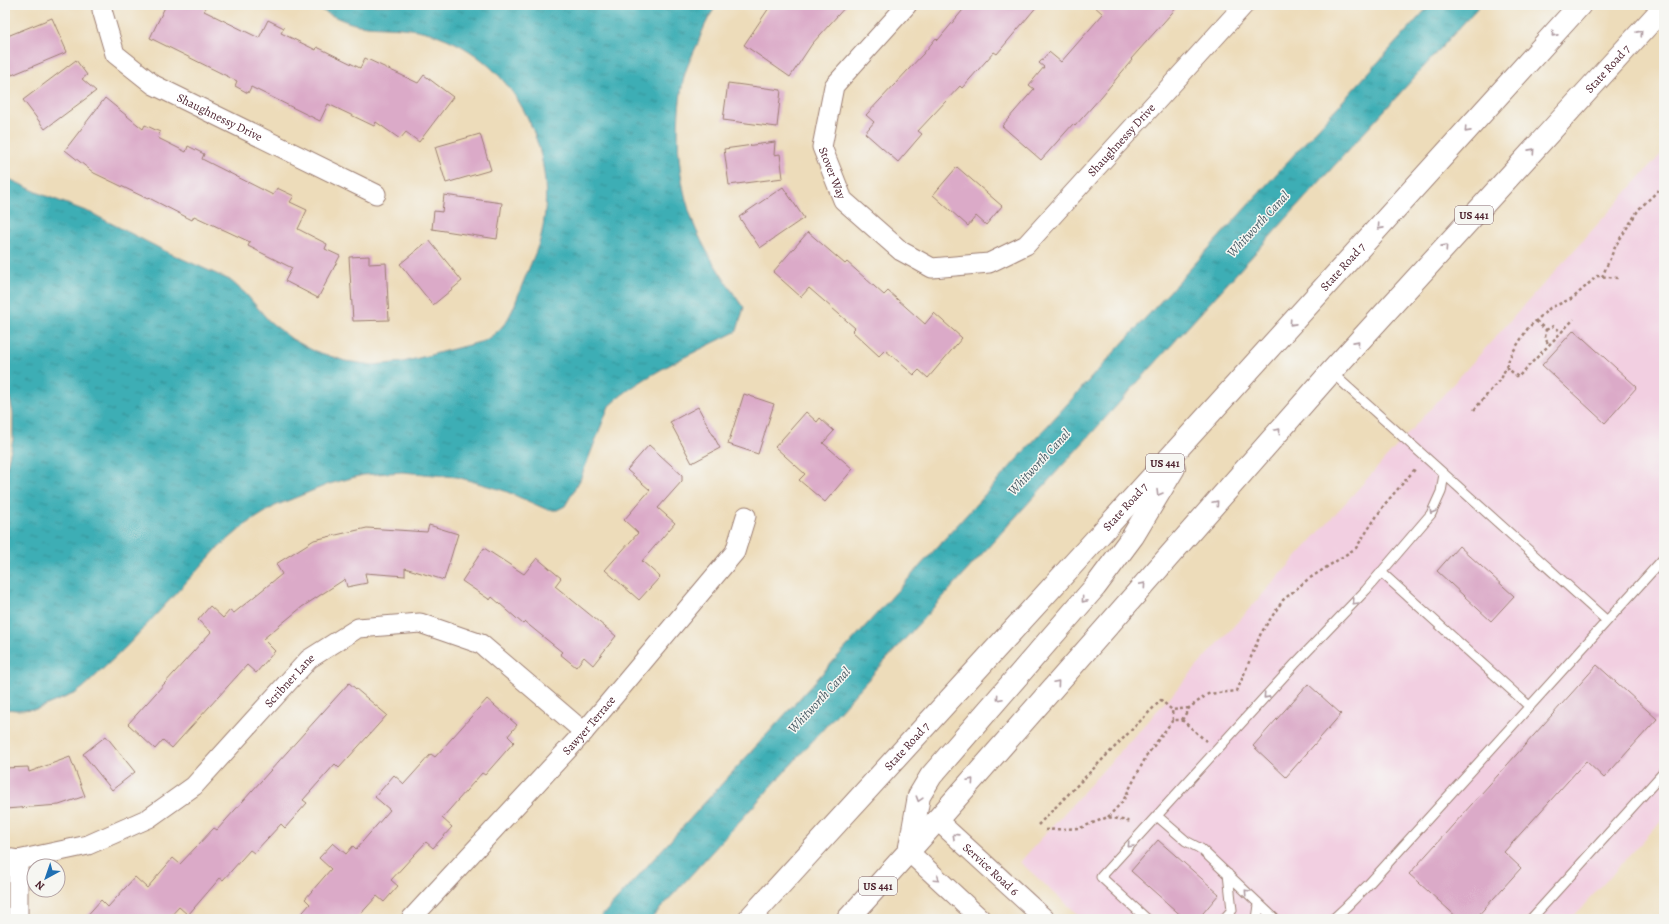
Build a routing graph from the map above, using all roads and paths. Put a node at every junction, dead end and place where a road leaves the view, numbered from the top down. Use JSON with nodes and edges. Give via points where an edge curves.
{"nodes":[{"id":1,"x":103,"y":5,"type":"edge"},
{"id":2,"x":907,"y":5,"type":"edge"},
{"id":3,"x":1244,"y":5,"type":"edge"},
{"id":4,"x":1580,"y":5,"type":"edge"},
{"id":5,"x":1664,"y":7,"type":"edge"},
{"id":6,"x":1664,"y":185,"type":"edge"},
{"id":7,"x":376,"y":194,"type":"dead end"},
{"id":8,"x":989,"y":263,"type":"joint"},
{"id":9,"x":1602,"y":277,"type":"junction"},
{"id":10,"x":1618,"y":278,"type":"dead end"},
{"id":11,"x":1574,"y":319,"type":"dead end"},
{"id":12,"x":1536,"y":321,"type":"junction"},
{"id":13,"x":1546,"y":330,"type":"junction"},
{"id":14,"x":1562,"y":332,"type":"junction"},
{"id":15,"x":1549,"y":345,"type":"junction"},
{"id":16,"x":1506,"y":367,"type":"junction"},
{"id":17,"x":1331,"y":372,"type":"junction"},
{"id":18,"x":1474,"y":410,"type":"dead end"},
{"id":19,"x":1201,"y":424,"type":"junction"},
{"id":20,"x":1417,"y":467,"type":"dead end"},
{"id":21,"x":1444,"y":474,"type":"junction"},
{"id":22,"x":746,"y":516,"type":"dead end"},
{"id":23,"x":1664,"y":558,"type":"edge"},
{"id":24,"x":1381,"y":572,"type":"junction"},
{"id":25,"x":1606,"y":620,"type":"junction"},
{"id":26,"x":1529,"y":706,"type":"junction"},
{"id":27,"x":1189,"y":708,"type":"junction"},
{"id":28,"x":1172,"y":710,"type":"junction"},
{"id":29,"x":1173,"y":720,"type":"junction"},
{"id":30,"x":1182,"y":720,"type":"junction"},
{"id":31,"x":584,"y":732,"type":"junction"},
{"id":32,"x":1206,"y":740,"type":"dead end"},
{"id":33,"x":1664,"y":772,"type":"edge"},
{"id":34,"x":1157,"y":816,"type":"junction"},
{"id":35,"x":1108,"y":817,"type":"junction"},
{"id":36,"x":937,"y":820,"type":"junction"},
{"id":37,"x":1138,"y":823,"type":"dead end"},
{"id":38,"x":1038,"y":825,"type":"dead end"},
{"id":39,"x":1045,"y":830,"type":"dead end"},
{"id":40,"x":909,"y":852,"type":"junction"},
{"id":41,"x":12,"y":859,"type":"edge"},
{"id":42,"x":1228,"y":874,"type":"junction"},
{"id":43,"x":1259,"y":905,"type":"junction"},
{"id":44,"x":1232,"y":910,"type":"junction"},
{"id":45,"x":18,"y":919,"type":"edge"},
{"id":46,"x":411,"y":919,"type":"edge"},
{"id":47,"x":749,"y":919,"type":"edge"},
{"id":48,"x":848,"y":919,"type":"edge"},
{"id":49,"x":981,"y":919,"type":"edge"},
{"id":50,"x":1046,"y":919,"type":"edge"},
{"id":51,"x":1146,"y":919,"type":"edge"},
{"id":52,"x":1224,"y":919,"type":"edge"},
{"id":53,"x":1235,"y":919,"type":"edge"},
{"id":54,"x":1257,"y":919,"type":"edge"},
{"id":55,"x":1275,"y":919,"type":"edge"},
{"id":56,"x":1333,"y":919,"type":"edge"},
{"id":57,"x":1531,"y":919,"type":"edge"}],
"edges":[{"from":1,"to":7,"type":"street","name":"Shaughnessy Drive","via":[[102,10],[115,54],[154,84]]},
{"from":2,"to":8,"type":"street","name":"Stover Way","via":[[834,86],[822,147],[844,200],[901,251],[932,268]]},
{"from":3,"to":8,"type":"street","name":"Shaughnessy Drive","via":[[1026,244]]},
{"from":4,"to":19,"type":"main road","name":"State Road 7","number":"US 441","one_way":true},
{"from":17,"to":5,"type":"main road","name":"State Road 7","number":"US 441","one_way":true},
{"from":6,"to":9,"type":"path","via":[[1639,209],[1616,245]]},
{"from":9,"to":10,"type":"path"},
{"from":9,"to":12,"type":"path","via":[[1597,276],[1574,298],[1550,308]]},
{"from":11,"to":14,"type":"path"},
{"from":12,"to":13,"type":"path"},
{"from":12,"to":16,"type":"path","via":[[1528,328]]},
{"from":13,"to":14,"type":"path","via":[[1553,326]]},
{"from":13,"to":15,"type":"path","via":[[1545,338]]},
{"from":14,"to":15,"type":"path"},
{"from":15,"to":16,"type":"path","via":[[1518,377]]},
{"from":16,"to":18,"type":"path","via":[[1502,377]]},
{"from":17,"to":21,"type":"lane"},
{"from":36,"to":17,"type":"main road","name":"State Road 7","number":"US 441","one_way":true},
{"from":19,"to":40,"type":"main road","one_way":true,"via":[[1132,536],[1095,587],[931,776],[919,796]]},
{"from":19,"to":47,"type":"main road","name":"State Road 7","number":"US 441"},
{"from":20,"to":27,"type":"path","via":[[1384,505],[1356,548],[1306,580],[1283,600],[1261,633],[1237,691],[1208,694]]},
{"from":21,"to":24,"type":"lane","one_way":true,"via":[[1441,492],[1431,514]]},
{"from":21,"to":25,"type":"lane"},
{"from":22,"to":31,"type":"street","name":"Sawyer Terrace","via":[[735,552]]},
{"from":23,"to":25,"type":"lane"},
{"from":24,"to":26,"type":"lane"},
{"from":24,"to":34,"type":"lane","one_way":true},
{"from":25,"to":26,"type":"lane"},
{"from":26,"to":56,"type":"lane","via":[[1367,886]]},
{"from":27,"to":28,"type":"path"},
{"from":27,"to":30,"type":"path"},
{"from":28,"to":29,"type":"path"},
{"from":28,"to":38,"type":"path","via":[[1161,700]]},
{"from":29,"to":30,"type":"path"},
{"from":29,"to":35,"type":"path","via":[[1147,755],[1123,801]]},
{"from":30,"to":32,"type":"path"},
{"from":31,"to":41,"type":"street","name":"Scribner Lane","via":[[481,644],[420,623],[358,628],[309,659],[194,786],[149,818],[88,845]]},
{"from":31,"to":46,"type":"street","name":"Sawyer Terrace"},
{"from":33,"to":57,"type":"lane"},
{"from":34,"to":42,"type":"lane","via":[[1186,841],[1201,849]]},
{"from":34,"to":51,"type":"lane","one_way":true,"via":[[1101,877]]},
{"from":35,"to":37,"type":"path"},
{"from":35,"to":39,"type":"path","via":[[1080,828]]},
{"from":36,"to":40,"type":"main road","name":"State Road 7","number":"US 441"},
{"from":50,"to":36,"type":"street","name":"Service Road 6","one_way":true},
{"from":40,"to":48,"type":"main road","name":"State Road 7","number":"US 441"},
{"from":40,"to":49,"type":"street","one_way":true},
{"from":41,"to":45,"type":"street"},
{"from":43,"to":42,"type":"lane","one_way":true},
{"from":42,"to":44,"type":"lane"},
{"from":43,"to":54,"type":"lane"},
{"from":43,"to":55,"type":"lane"},
{"from":44,"to":52,"type":"lane"},
{"from":44,"to":53,"type":"lane"}]}
